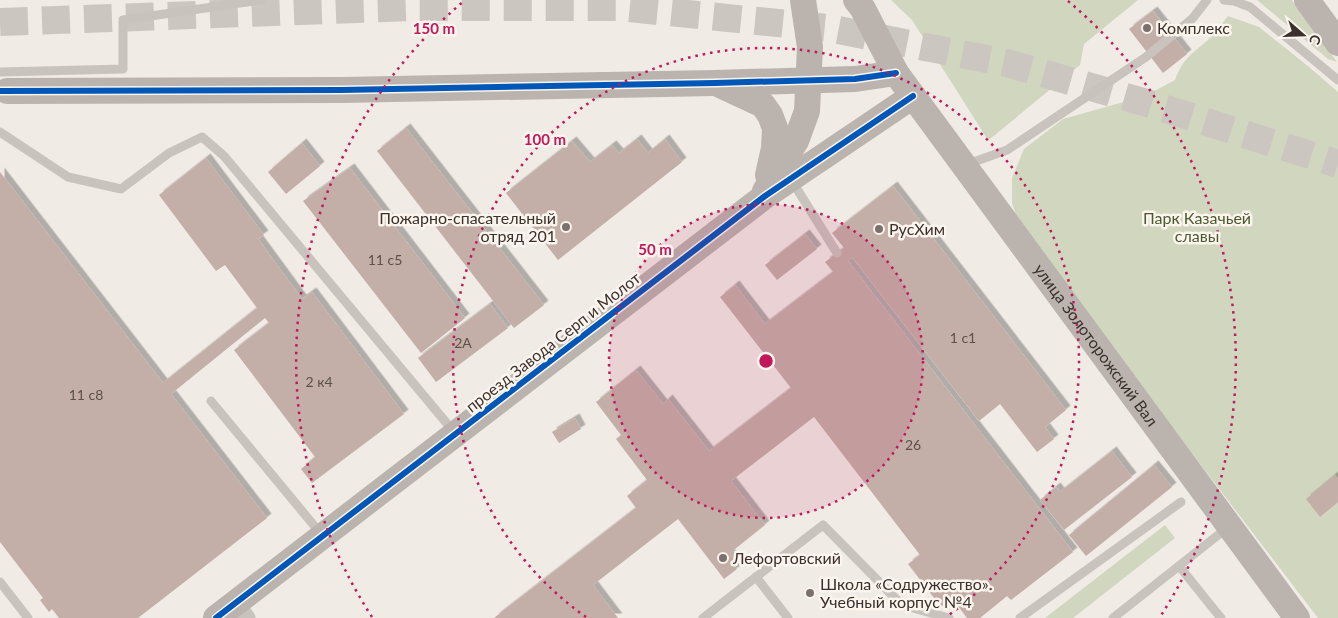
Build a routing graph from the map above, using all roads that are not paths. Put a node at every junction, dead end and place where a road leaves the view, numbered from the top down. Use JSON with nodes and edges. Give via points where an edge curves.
{"nodes":[{"id":1,"x":261,"y":0,"type":"edge"},
{"id":2,"x":803,"y":0,"type":"edge"},
{"id":3,"x":856,"y":0,"type":"edge"},
{"id":4,"x":1206,"y":0,"type":"edge"},
{"id":5,"x":1224,"y":0,"type":"edge"},
{"id":6,"x":1307,"y":0,"type":"edge"},
{"id":7,"x":1338,"y":43,"type":"edge"},
{"id":8,"x":896,"y":72,"type":"junction"},
{"id":9,"x":808,"y":80,"type":"junction"},
{"id":10,"x":1338,"y":80,"type":"edge"},
{"id":11,"x":3,"y":81,"type":"edge"},
{"id":12,"x":715,"y":83,"type":"junction"},
{"id":13,"x":913,"y":96,"type":"junction"},
{"id":14,"x":0,"y":132,"type":"edge"},
{"id":15,"x":963,"y":166,"type":"junction"},
{"id":16,"x":790,"y":178,"type":"junction"},
{"id":17,"x":759,"y":201,"type":"junction"},
{"id":18,"x":837,"y":252,"type":"dead end"},
{"id":19,"x":211,"y":401,"type":"dead end"},
{"id":20,"x":456,"y":434,"type":"junction"},
{"id":21,"x":1181,"y":502,"type":"dead end"},
{"id":22,"x":1230,"y":527,"type":"junction"},
{"id":23,"x":323,"y":536,"type":"junction"},
{"id":24,"x":1179,"y":566,"type":"junction"},
{"id":25,"x":756,"y":577,"type":"junction"},
{"id":26,"x":0,"y":582,"type":"edge"},
{"id":27,"x":232,"y":613,"type":"edge"},
{"id":28,"x":28,"y":618,"type":"edge"},
{"id":29,"x":703,"y":618,"type":"edge"},
{"id":30,"x":788,"y":618,"type":"edge"},
{"id":31,"x":949,"y":618,"type":"edge"},
{"id":32,"x":1020,"y":618,"type":"edge"},
{"id":33,"x":1113,"y":618,"type":"edge"},
{"id":34,"x":1221,"y":618,"type":"edge"},
{"id":35,"x":1297,"y":618,"type":"edge"}],
"edges":[{"from":1,"to":11,"type":"lane","via":[[123,20],[123,69]]},
{"from":2,"to":9,"type":"street","via":[[810,47]]},
{"from":3,"to":8,"type":"street","name":"улица Золоторожский Вал"},
{"from":4,"to":15,"type":"lane","via":[[1192,19],[1146,57],[1006,150]]},
{"from":5,"to":10,"type":"lane","via":[[1250,7]]},
{"from":6,"to":7,"type":"street"},
{"from":8,"to":9,"type":"street","via":[[855,79]]},
{"from":8,"to":13,"type":"street","name":"улица Золоторожский Вал"},
{"from":9,"to":12,"type":"street"},
{"from":9,"to":17,"type":"street","via":[[807,110],[796,141]]},
{"from":11,"to":12,"type":"street","via":[[341,90]]},
{"from":12,"to":17,"type":"street","via":[[764,105],[774,123],[772,163]]},
{"from":13,"to":15,"type":"street","name":"улица Золоторожский Вал"},
{"from":13,"to":16,"type":"street","name":"проезд Завода Серп и Молот"},
{"from":14,"to":20,"type":"lane","via":[[68,177],[121,188],[169,153],[202,137],[224,156]]},
{"from":15,"to":22,"type":"street","name":"улица Золоторожский Вал"},
{"from":16,"to":17,"type":"street","name":"проезд Завода Серп и Молот"},
{"from":16,"to":18,"type":"lane"},
{"from":17,"to":20,"type":"street","name":"проезд Завода Серп и Молот"},
{"from":19,"to":23,"type":"lane"},
{"from":20,"to":23,"type":"street","name":"проезд Завода Серп и Молот"},
{"from":21,"to":32,"type":"lane"},
{"from":22,"to":24,"type":"lane"},
{"from":22,"to":35,"type":"street","name":"улица Золоторожский Вал"},
{"from":23,"to":27,"type":"street","name":"проезд Завода Серп и Молот"},
{"from":24,"to":33,"type":"lane"},
{"from":24,"to":34,"type":"lane"},
{"from":25,"to":29,"type":"lane"},
{"from":25,"to":30,"type":"lane"},
{"from":25,"to":31,"type":"lane","via":[[824,525],[902,605]]},
{"from":26,"to":28,"type":"lane"}]}
